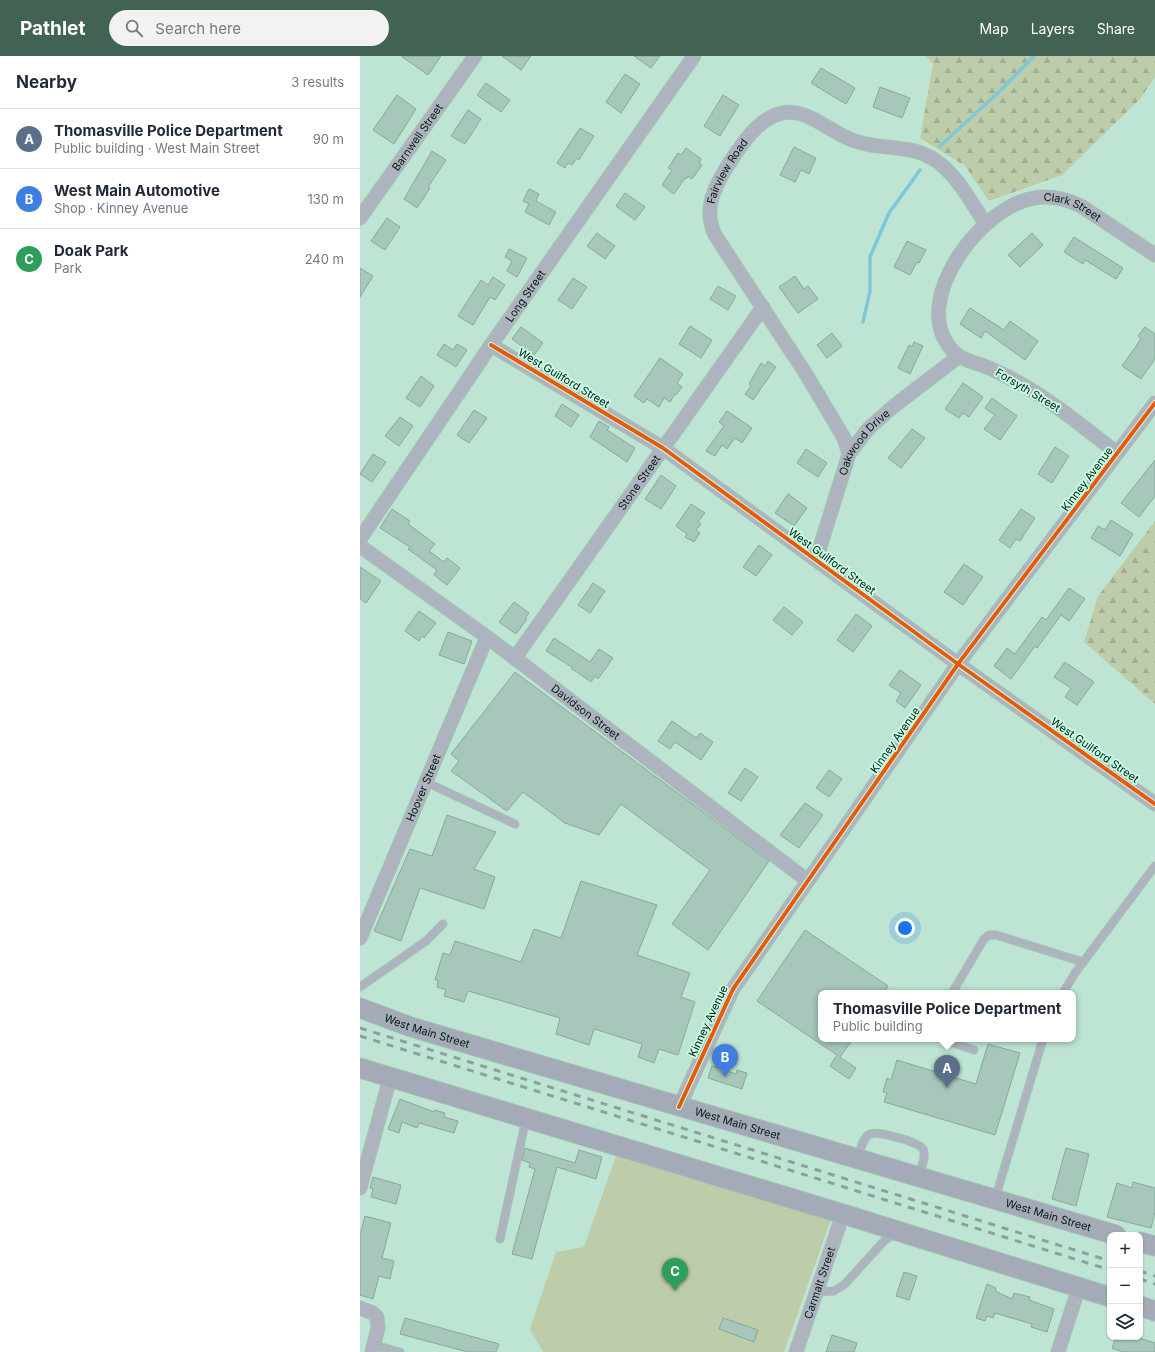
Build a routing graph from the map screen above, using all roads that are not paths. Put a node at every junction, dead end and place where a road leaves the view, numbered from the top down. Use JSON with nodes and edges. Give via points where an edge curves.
{"nodes":[{"id":1,"x":475,"y":56,"type":"edge"},
{"id":2,"x":694,"y":56,"type":"edge"},
{"id":3,"x":360,"y":218,"type":"edge"},
{"id":4,"x":985,"y":223,"type":"junction"},
{"id":5,"x":1155,"y":255,"type":"edge"},
{"id":6,"x":763,"y":307,"type":"junction"},
{"id":7,"x":491,"y":345,"type":"junction"},
{"id":8,"x":958,"y":357,"type":"junction"},
{"id":9,"x":1155,"y":402,"type":"edge"},
{"id":10,"x":663,"y":448,"type":"junction"},
{"id":11,"x":1117,"y":453,"type":"junction"},
{"id":12,"x":850,"y":454,"type":"junction"},
{"id":13,"x":360,"y":539,"type":"edge"},
{"id":14,"x":360,"y":546,"type":"edge"},
{"id":15,"x":816,"y":560,"type":"junction"},
{"id":16,"x":487,"y":637,"type":"junction"},
{"id":17,"x":515,"y":658,"type":"junction"},
{"id":18,"x":958,"y":664,"type":"junction"},
{"id":19,"x":426,"y":782,"type":"junction"},
{"id":20,"x":1155,"y":804,"type":"edge"},
{"id":21,"x":515,"y":824,"type":"dead end"},
{"id":22,"x":1155,"y":866,"type":"edge"},
{"id":23,"x":808,"y":882,"type":"junction"},
{"id":24,"x":443,"y":924,"type":"dead end"},
{"id":25,"x":360,"y":938,"type":"edge"},
{"id":26,"x":1083,"y":962,"type":"junction"},
{"id":27,"x":360,"y":987,"type":"edge"},
{"id":28,"x":956,"y":990,"type":"edge"},
{"id":29,"x":1065,"y":990,"type":"edge"},
{"id":30,"x":360,"y":1008,"type":"edge"},
{"id":31,"x":951,"y":1042,"type":"edge"},
{"id":32,"x":1042,"y":1042,"type":"edge"},
{"id":33,"x":974,"y":1050,"type":"dead end"},
{"id":34,"x":360,"y":1068,"type":"edge"},
{"id":35,"x":390,"y":1078,"type":"junction"},
{"id":36,"x":679,"y":1107,"type":"junction"},
{"id":37,"x":526,"y":1119,"type":"junction"},
{"id":38,"x":858,"y":1159,"type":"junction"},
{"id":39,"x":919,"y":1177,"type":"junction"},
{"id":40,"x":360,"y":1188,"type":"edge"},
{"id":41,"x":995,"y":1200,"type":"junction"},
{"id":42,"x":843,"y":1214,"type":"junction"},
{"id":43,"x":897,"y":1230,"type":"junction"},
{"id":44,"x":1107,"y":1232,"type":"edge"},
{"id":45,"x":500,"y":1239,"type":"dead end"},
{"id":46,"x":1143,"y":1243,"type":"edge"},
{"id":47,"x":1155,"y":1246,"type":"edge"},
{"id":48,"x":1079,"y":1287,"type":"junction"},
{"id":49,"x":816,"y":1292,"type":"junction"},
{"id":50,"x":1107,"y":1295,"type":"edge"},
{"id":51,"x":1143,"y":1307,"type":"edge"},
{"id":52,"x":360,"y":1308,"type":"edge"},
{"id":53,"x":1155,"y":1311,"type":"edge"},
{"id":54,"x":373,"y":1348,"type":"edge"},
{"id":55,"x":400,"y":1352,"type":"edge"},
{"id":56,"x":796,"y":1352,"type":"edge"},
{"id":57,"x":1058,"y":1352,"type":"edge"}],
"edges":[{"from":1,"to":3,"type":"street","name":"Barnwell Street"},
{"from":2,"to":7,"type":"street","name":"Long Street"},
{"from":4,"to":5,"type":"street","name":"Clark Street","via":[[1011,206],[1034,198],[1055,197],[1081,206]]},
{"from":4,"to":6,"type":"street","name":"Fairview Road","via":[[944,165],[929,157],[916,152],[849,139],[803,114],[791,112],[773,116],[764,121],[742,144],[716,186],[709,206],[710,225],[715,235]]},
{"from":4,"to":8,"type":"street","via":[[951,267],[943,288],[940,327],[947,344]]},
{"from":6,"to":10,"type":"street","name":"Stone Street"},
{"from":6,"to":12,"type":"street","name":"Fairview Road","via":[[844,438]]},
{"from":7,"to":10,"type":"street","name":"West Guilford Street"},
{"from":7,"to":13,"type":"street","name":"Long Street"},
{"from":8,"to":11,"type":"street","name":"Forsyth Street","via":[[986,366],[1026,386]]},
{"from":8,"to":12,"type":"street","name":"Oakwood Drive","via":[[868,429]]},
{"from":9,"to":11,"type":"street","name":"Kinney Avenue"},
{"from":10,"to":15,"type":"street","name":"West Guilford Street"},
{"from":10,"to":17,"type":"street","name":"Stone Street"},
{"from":11,"to":18,"type":"street","name":"Kinney Avenue"},
{"from":12,"to":15,"type":"street","name":"Oakwood Drive"},
{"from":14,"to":16,"type":"street","name":"Davidson Street"},
{"from":15,"to":18,"type":"street","name":"West Guilford Street"},
{"from":16,"to":17,"type":"street","name":"Davidson Street"},
{"from":16,"to":19,"type":"street","name":"Hoover Street"},
{"from":17,"to":23,"type":"street","name":"Davidson Street"},
{"from":18,"to":20,"type":"street","name":"West Guilford Street"},
{"from":18,"to":23,"type":"street","name":"Kinney Avenue"},
{"from":19,"to":21,"type":"lane"},
{"from":19,"to":25,"type":"street","name":"Hoover Street"},
{"from":22,"to":26,"type":"lane"},
{"from":23,"to":36,"type":"street","name":"Kinney Avenue","via":[[733,989]]},
{"from":24,"to":27,"type":"lane","via":[[426,941]]},
{"from":26,"to":28,"type":"lane","via":[[989,935],[984,939]]},
{"from":26,"to":29,"type":"lane"},
{"from":30,"to":36,"type":"main road","name":"West Main Street","via":[[411,1027]]},
{"from":31,"to":33,"type":"lane"},
{"from":32,"to":41,"type":"lane"},
{"from":34,"to":35,"type":"main road"},
{"from":35,"to":37,"type":"main road"},
{"from":35,"to":40,"type":"street"},
{"from":36,"to":38,"type":"main road","name":"West Main Street"},
{"from":37,"to":42,"type":"main road"},
{"from":37,"to":45,"type":"lane"},
{"from":38,"to":39,"type":"main road","name":"West Main Street"},
{"from":38,"to":39,"type":"lane","via":[[865,1138],[871,1133],[878,1132],[917,1144],[922,1148],[924,1154]]},
{"from":39,"to":41,"type":"main road","name":"West Main Street"},
{"from":41,"to":44,"type":"main road","name":"West Main Street"},
{"from":42,"to":43,"type":"main road"},
{"from":42,"to":49,"type":"street","name":"Carmalt Street"},
{"from":43,"to":48,"type":"main road"},
{"from":43,"to":49,"type":"lane","via":[[844,1284],[834,1291]]},
{"from":46,"to":47,"type":"main road"},
{"from":48,"to":50,"type":"main road"},
{"from":48,"to":57,"type":"street"},
{"from":49,"to":56,"type":"street","name":"Carmalt Street"},
{"from":51,"to":53,"type":"main road"},
{"from":52,"to":54,"type":"street","via":[[377,1317],[378,1328]]},
{"from":54,"to":55,"type":"lane"}]}
